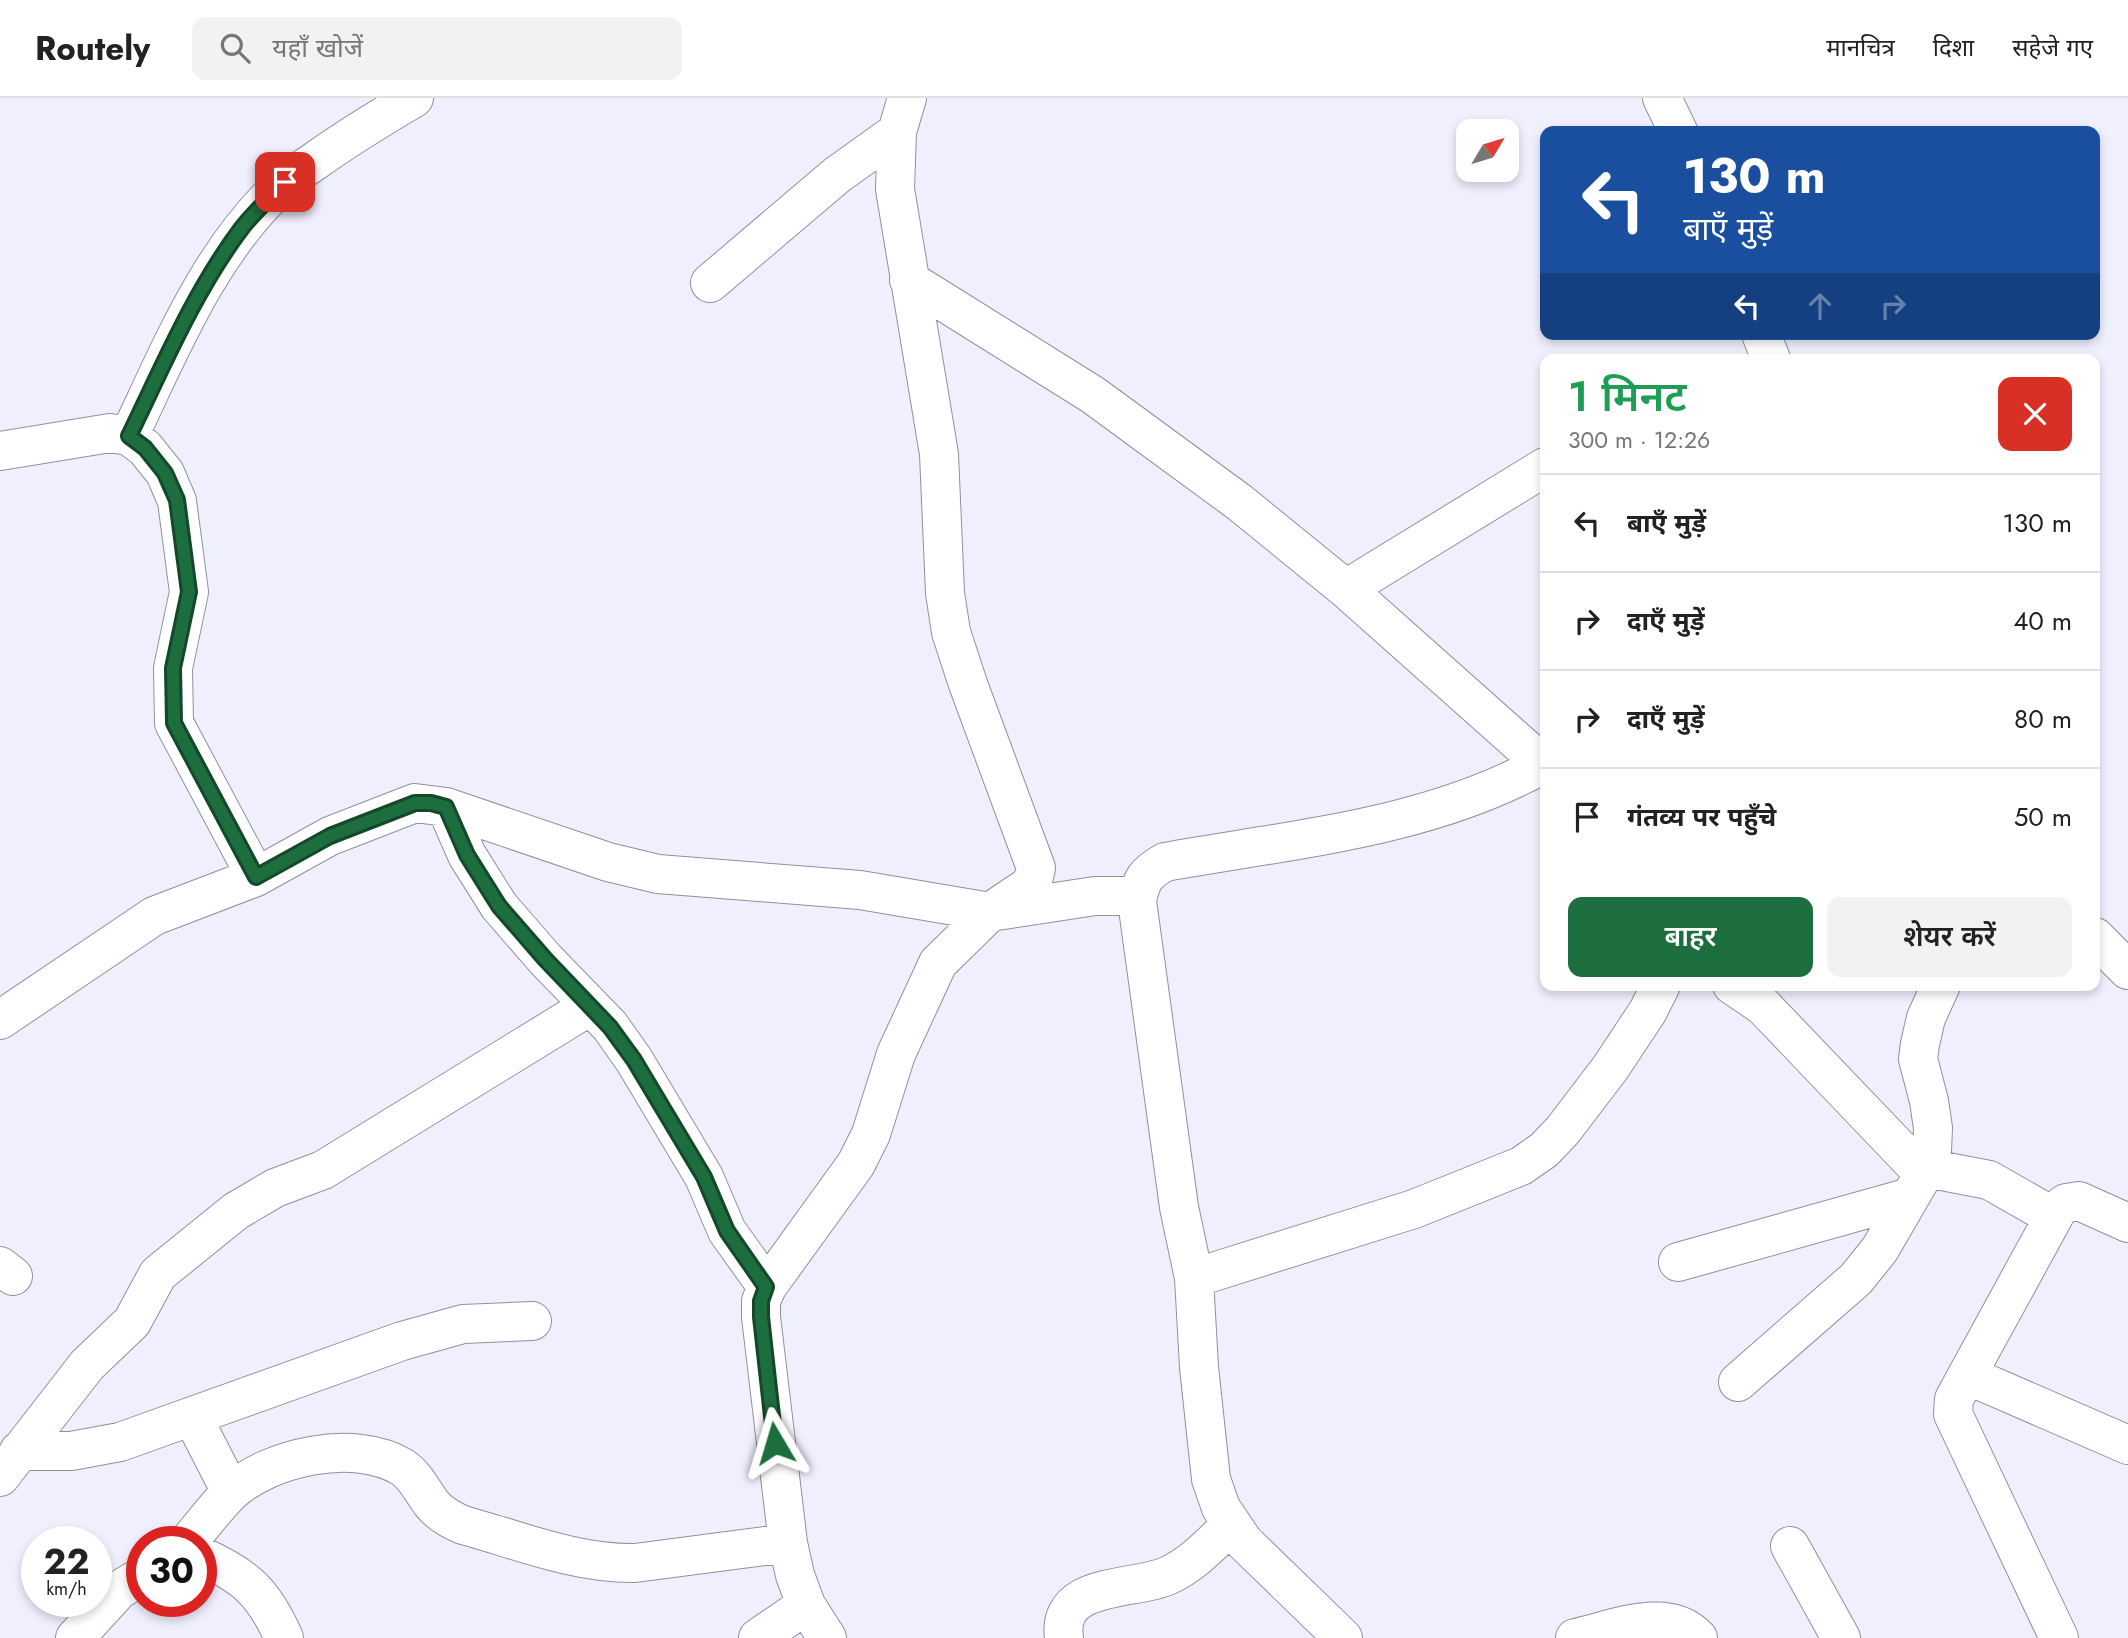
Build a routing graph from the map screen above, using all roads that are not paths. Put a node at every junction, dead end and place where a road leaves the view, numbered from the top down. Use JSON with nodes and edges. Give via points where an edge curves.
{"nodes":[{"id":1,"x":414,"y":98,"type":"edge"},
{"id":2,"x":1662,"y":98,"type":"edge"},
{"id":3,"x":902,"y":115,"type":"edge"},
{"id":4,"x":1676,"y":126,"type":"edge"},
{"id":5,"x":909,"y":280,"type":"junction"},
{"id":6,"x":710,"y":283,"type":"dead end"},
{"id":7,"x":106,"y":435,"type":"junction"},
{"id":8,"x":0,"y":451,"type":"edge"},
{"id":9,"x":1540,"y":470,"type":"edge"},
{"id":10,"x":1346,"y":589,"type":"junction"},
{"id":11,"x":1540,"y":761,"type":"edge"},
{"id":12,"x":1540,"y":767,"type":"edge"},
{"id":13,"x":446,"y":807,"type":"junction"},
{"id":14,"x":256,"y":877,"type":"junction"},
{"id":15,"x":1137,"y":901,"type":"junction"},
{"id":16,"x":990,"y":912,"type":"junction"},
{"id":17,"x":2100,"y":942,"type":"edge"},
{"id":18,"x":2128,"y":970,"type":"edge"},
{"id":19,"x":1658,"y":991,"type":"edge"},
{"id":20,"x":1741,"y":991,"type":"edge"},
{"id":21,"x":1938,"y":991,"type":"edge"},
{"id":22,"x":590,"y":1006,"type":"junction"},
{"id":23,"x":0,"y":1020,"type":"edge"},
{"id":24,"x":1918,"y":1183,"type":"junction"},
{"id":25,"x":2052,"y":1216,"type":"junction"},
{"id":26,"x":2128,"y":1223,"type":"edge"},
{"id":27,"x":1678,"y":1262,"type":"dead end"},
{"id":28,"x":1194,"y":1278,"type":"junction"},
{"id":29,"x":766,"y":1287,"type":"junction"},
{"id":30,"x":532,"y":1321,"type":"dead end"},
{"id":31,"x":1967,"y":1376,"type":"junction"},
{"id":32,"x":1738,"y":1382,"type":"dead end"},
{"id":33,"x":192,"y":1416,"type":"junction"},
{"id":34,"x":2128,"y":1445,"type":"edge"},
{"id":35,"x":10,"y":1464,"type":"edge"},
{"id":36,"x":231,"y":1492,"type":"junction"},
{"id":37,"x":1231,"y":1525,"type":"junction"},
{"id":38,"x":202,"y":1526,"type":"edge"},
{"id":39,"x":788,"y":1543,"type":"junction"},
{"id":40,"x":1790,"y":1546,"type":"dead end"},
{"id":41,"x":217,"y":1563,"type":"edge"},
{"id":42,"x":126,"y":1586,"type":"edge"},
{"id":43,"x":806,"y":1605,"type":"junction"},
{"id":44,"x":75,"y":1638,"type":"edge"},
{"id":45,"x":284,"y":1638,"type":"edge"},
{"id":46,"x":758,"y":1638,"type":"edge"},
{"id":47,"x":827,"y":1638,"type":"edge"},
{"id":48,"x":1064,"y":1638,"type":"edge"},
{"id":49,"x":1343,"y":1638,"type":"edge"},
{"id":50,"x":1575,"y":1638,"type":"edge"},
{"id":51,"x":1698,"y":1638,"type":"edge"},
{"id":52,"x":1840,"y":1638,"type":"edge"},
{"id":53,"x":2059,"y":1638,"type":"edge"}],
"edges":[{"from":1,"to":7,"type":"street","via":[[285,182],[242,228]]},
{"from":2,"to":4,"type":"street"},
{"from":3,"to":5,"type":"street","via":[[895,189]]},
{"from":3,"to":6,"type":"street"},
{"from":5,"to":10,"type":"street","via":[[1093,395],[1239,502]]},
{"from":5,"to":16,"type":"street","via":[[939,454],[951,632],[1035,868],[1029,886]]},
{"from":7,"to":8,"type":"street"},
{"from":7,"to":14,"type":"street","via":[[145,448],[165,473],[177,500],[189,592],[173,668],[174,723]]},
{"from":9,"to":10,"type":"street"},
{"from":10,"to":11,"type":"street"},
{"from":12,"to":15,"type":"street","via":[[1478,794],[1390,822],[1166,862],[1150,870],[1140,884]]},
{"from":13,"to":14,"type":"street","via":[[415,803],[330,836]]},
{"from":13,"to":16,"type":"street","via":[[608,862],[658,874],[860,890]]},
{"from":13,"to":22,"type":"street","via":[[467,855],[499,906]]},
{"from":14,"to":23,"type":"street","via":[[154,916]]},
{"from":15,"to":16,"type":"street","via":[[1127,896],[1096,896]]},
{"from":15,"to":28,"type":"street","via":[[1179,1206]]},
{"from":16,"to":29,"type":"street","via":[[938,963],[896,1055],[856,1164]]},
{"from":17,"to":18,"type":"street"},
{"from":19,"to":28,"type":"street","via":[[1611,1067],[1563,1130],[1521,1166],[1414,1209]]},
{"from":20,"to":24,"type":"street","via":[[1763,1006],[1916,1166]]},
{"from":21,"to":24,"type":"street","via":[[1926,1018],[1918,1059],[1933,1128],[1932,1151]]},
{"from":22,"to":29,"type":"street","via":[[634,1060],[704,1177],[727,1231]]},
{"from":22,"to":35,"type":"street","via":[[323,1170],[275,1188],[236,1212],[158,1274],[132,1322],[87,1365]]},
{"from":24,"to":25,"type":"street","via":[[1989,1180]]},
{"from":24,"to":27,"type":"street"},
{"from":24,"to":32,"type":"street","via":[[1880,1249],[1856,1279]]},
{"from":25,"to":26,"type":"street","via":[[2066,1203],[2079,1201]]},
{"from":25,"to":31,"type":"street"},
{"from":28,"to":37,"type":"street","via":[[1211,1479]]},
{"from":29,"to":39,"type":"street","via":[[761,1317]]},
{"from":30,"to":33,"type":"street","via":[[463,1324],[402,1341]]},
{"from":31,"to":34,"type":"street"},
{"from":31,"to":53,"type":"street","via":[[1954,1399],[1953,1413]]},
{"from":33,"to":35,"type":"street","via":[[120,1442]]},
{"from":33,"to":36,"type":"street"},
{"from":36,"to":38,"type":"street"},
{"from":36,"to":39,"type":"street","via":[[274,1467],[320,1453],[345,1452],[389,1460],[405,1468],[433,1505],[463,1525],[586,1559],[635,1563]]},
{"from":37,"to":48,"type":"street","via":[[1183,1568],[1165,1577],[1098,1591],[1074,1603],[1064,1617]]},
{"from":37,"to":49,"type":"street"},
{"from":39,"to":43,"type":"street"},
{"from":40,"to":52,"type":"street"},
{"from":41,"to":45,"type":"street","via":[[258,1592]]},
{"from":42,"to":44,"type":"street"},
{"from":43,"to":46,"type":"street"},
{"from":43,"to":47,"type":"street"},
{"from":50,"to":51,"type":"street","via":[[1657,1619],[1675,1622]]}]}
